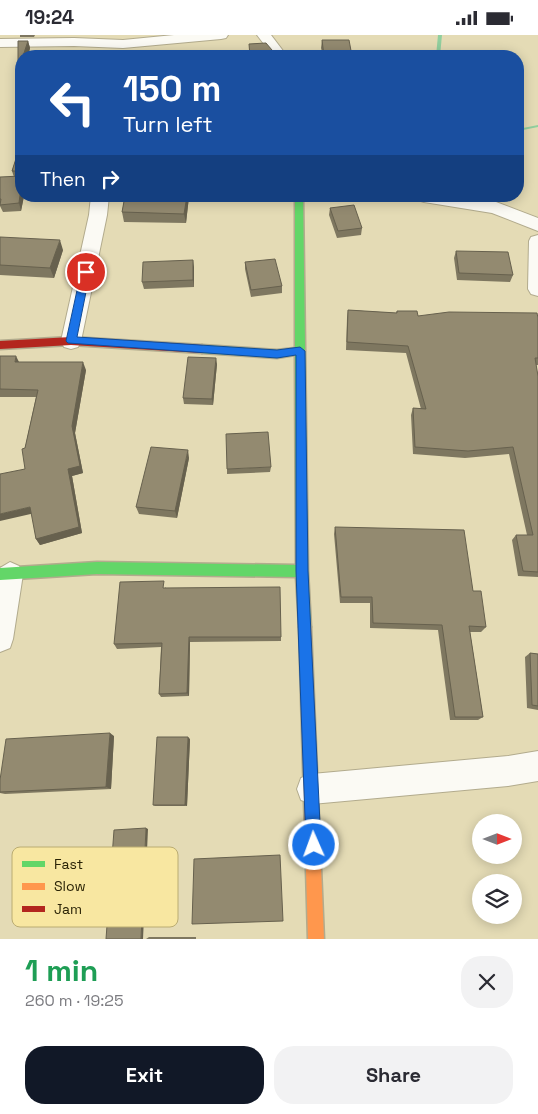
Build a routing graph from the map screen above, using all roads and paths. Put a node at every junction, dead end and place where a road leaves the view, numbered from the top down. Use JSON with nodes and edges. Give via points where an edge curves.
{"nodes":[{"id":1,"x":222,"y":35,"type":"edge"},
{"id":2,"x":264,"y":35,"type":"edge"},
{"id":3,"x":0,"y":43,"type":"edge"},
{"id":4,"x":123,"y":50,"type":"edge"},
{"id":5,"x":275,"y":50,"type":"edge"},
{"id":6,"x":99,"y":202,"type":"edge"},
{"id":7,"x":299,"y":202,"type":"edge"},
{"id":8,"x":460,"y":202,"type":"edge"},
{"id":9,"x":538,"y":225,"type":"edge"},
{"id":10,"x":538,"y":241,"type":"edge"},
{"id":11,"x":538,"y":289,"type":"edge"},
{"id":12,"x":71,"y":341,"type":"junction"},
{"id":13,"x":0,"y":345,"type":"edge"},
{"id":14,"x":300,"y":351,"type":"junction"},
{"id":15,"x":302,"y":571,"type":"junction"},
{"id":16,"x":5,"y":574,"type":"edge"},
{"id":17,"x":0,"y":639,"type":"edge"},
{"id":18,"x":538,"y":766,"type":"edge"},
{"id":19,"x":312,"y":789,"type":"junction"},
{"id":20,"x":316,"y":939,"type":"edge"}],
"edges":[{"from":1,"to":4,"type":"street"},
{"from":2,"to":5,"type":"street"},
{"from":3,"to":4,"type":"street","via":[[98,42]]},
{"from":6,"to":12,"type":"street"},
{"from":7,"to":14,"type":"street"},
{"from":8,"to":9,"type":"street","via":[[496,208]]},
{"from":10,"to":11,"type":"street"},
{"from":12,"to":13,"type":"street"},
{"from":12,"to":14,"type":"street","via":[[277,354]]},
{"from":14,"to":15,"type":"street"},
{"from":15,"to":16,"type":"street","via":[[106,568]]},
{"from":15,"to":19,"type":"street"},
{"from":16,"to":17,"type":"street"},
{"from":18,"to":19,"type":"street"},
{"from":19,"to":20,"type":"street"}]}
